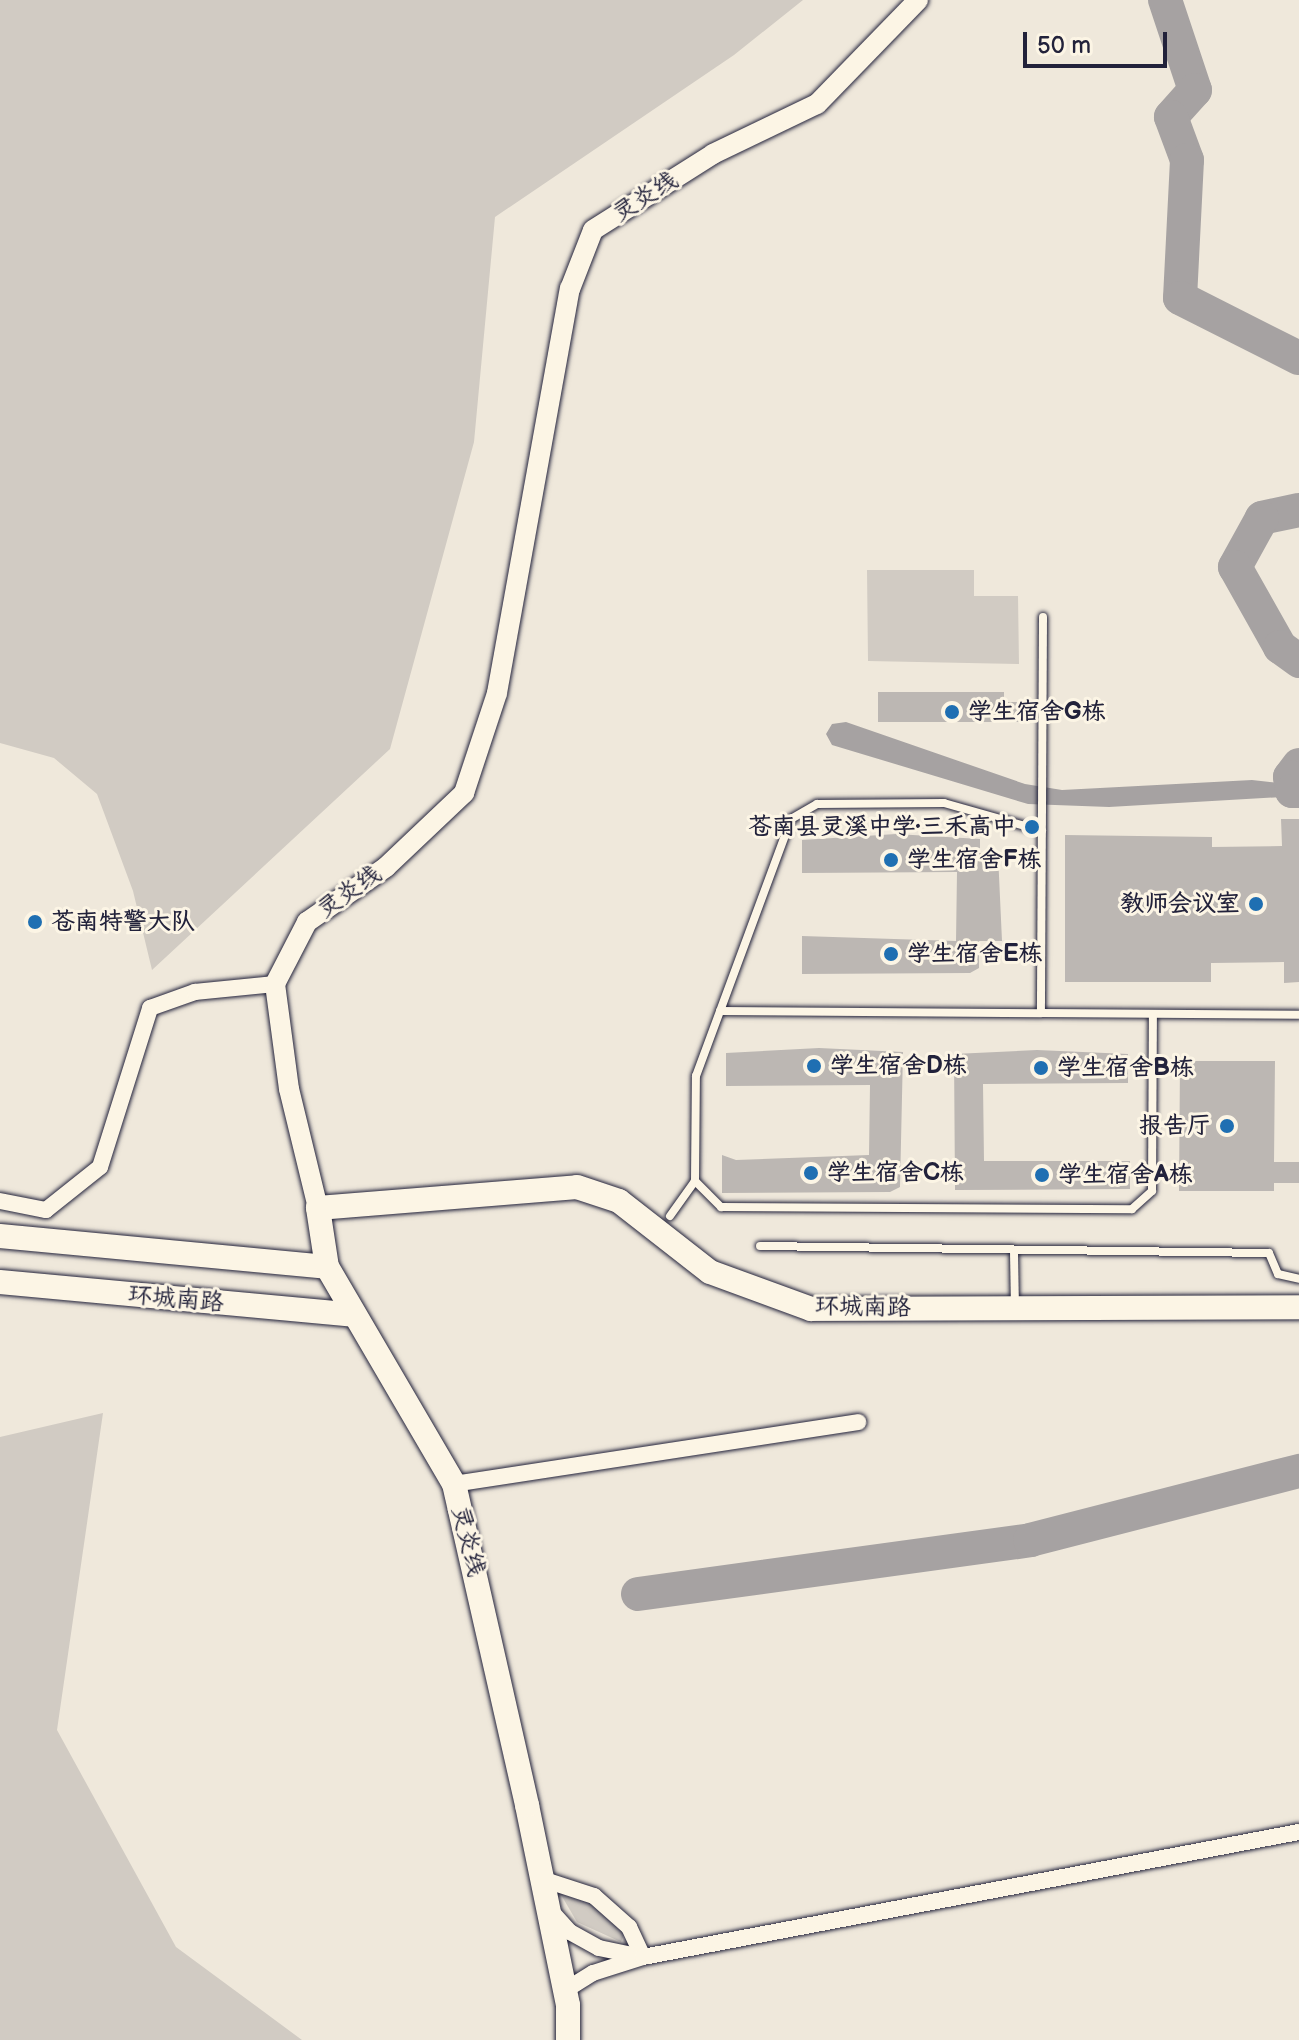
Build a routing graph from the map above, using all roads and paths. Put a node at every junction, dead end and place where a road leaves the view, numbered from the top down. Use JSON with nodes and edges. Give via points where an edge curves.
{"nodes":[{"id":1,"x":918,"y":0,"type":"edge"},
{"id":2,"x":1043,"y":617,"type":"dead end"},
{"id":3,"x":1042,"y":831,"type":"junction"},
{"id":4,"x":275,"y":984,"type":"junction"},
{"id":5,"x":720,"y":1011,"type":"junction"},
{"id":6,"x":1041,"y":1013,"type":"junction"},
{"id":7,"x":1153,"y":1014,"type":"junction"},
{"id":8,"x":1299,"y":1015,"type":"edge"},
{"id":9,"x":695,"y":1181,"type":"junction"},
{"id":10,"x":0,"y":1201,"type":"edge"},
{"id":11,"x":318,"y":1208,"type":"junction"},
{"id":12,"x":670,"y":1216,"type":"dead end"},
{"id":13,"x":0,"y":1236,"type":"edge"},
{"id":14,"x":760,"y":1246,"type":"dead end"},
{"id":15,"x":1014,"y":1252,"type":"junction"},
{"id":16,"x":327,"y":1267,"type":"junction"},
{"id":17,"x":1299,"y":1279,"type":"edge"},
{"id":18,"x":0,"y":1282,"type":"edge"},
{"id":19,"x":1299,"y":1307,"type":"edge"},
{"id":20,"x":1015,"y":1308,"type":"junction"},
{"id":21,"x":353,"y":1315,"type":"junction"},
{"id":22,"x":858,"y":1422,"type":"dead end"},
{"id":23,"x":454,"y":1484,"type":"junction"},
{"id":24,"x":1299,"y":1832,"type":"edge"},
{"id":25,"x":542,"y":1879,"type":"junction"},
{"id":26,"x":548,"y":1908,"type":"junction"},
{"id":27,"x":643,"y":1957,"type":"junction"},
{"id":28,"x":564,"y":1991,"type":"junction"},
{"id":29,"x":568,"y":2040,"type":"edge"}],
"edges":[{"from":1,"to":4,"type":"street","name":"灵炎线","via":[[817,104],[713,154],[593,230],[570,289],[497,693],[464,793],[386,867],[307,922]]},
{"from":2,"to":3,"type":"lane"},
{"from":3,"to":5,"type":"lane","via":[[944,803],[817,804],[798,812]]},
{"from":3,"to":6,"type":"lane"},
{"from":4,"to":10,"type":"street","via":[[195,992],[150,1008],[100,1167],[46,1210]]},
{"from":4,"to":11,"type":"street","name":"灵炎线","via":[[289,1089]]},
{"from":5,"to":6,"type":"lane"},
{"from":5,"to":9,"type":"lane","via":[[696,1076]]},
{"from":6,"to":7,"type":"lane"},
{"from":7,"to":8,"type":"lane"},
{"from":7,"to":9,"type":"lane","via":[[1152,1191],[1132,1209],[721,1207]]},
{"from":9,"to":12,"type":"lane"},
{"from":11,"to":16,"type":"main road","name":"灵炎线"},
{"from":11,"to":20,"type":"main road","name":"环城南路","via":[[577,1187],[619,1201],[710,1272],[811,1309]]},
{"from":13,"to":16,"type":"main road","name":"环城南路"},
{"from":14,"to":15,"type":"lane"},
{"from":15,"to":17,"type":"lane","via":[[1269,1253],[1278,1274]]},
{"from":15,"to":20,"type":"lane"},
{"from":16,"to":21,"type":"main road","name":"灵炎线"},
{"from":18,"to":21,"type":"main road","name":"环城南路"},
{"from":19,"to":20,"type":"main road","name":"环城南路"},
{"from":21,"to":23,"type":"main road","name":"灵炎线"},
{"from":22,"to":23,"type":"street"},
{"from":23,"to":25,"type":"main road","name":"灵炎线"},
{"from":24,"to":27,"type":"street"},
{"from":25,"to":26,"type":"main road","name":"灵炎线"},
{"from":25,"to":27,"type":"street","via":[[594,1896],[629,1927]]},
{"from":26,"to":27,"type":"street","via":[[570,1932],[599,1948]]},
{"from":26,"to":28,"type":"main road","name":"灵炎线"},
{"from":27,"to":28,"type":"street","via":[[593,1973]]},
{"from":28,"to":29,"type":"main road","name":"灵炎线"}]}
